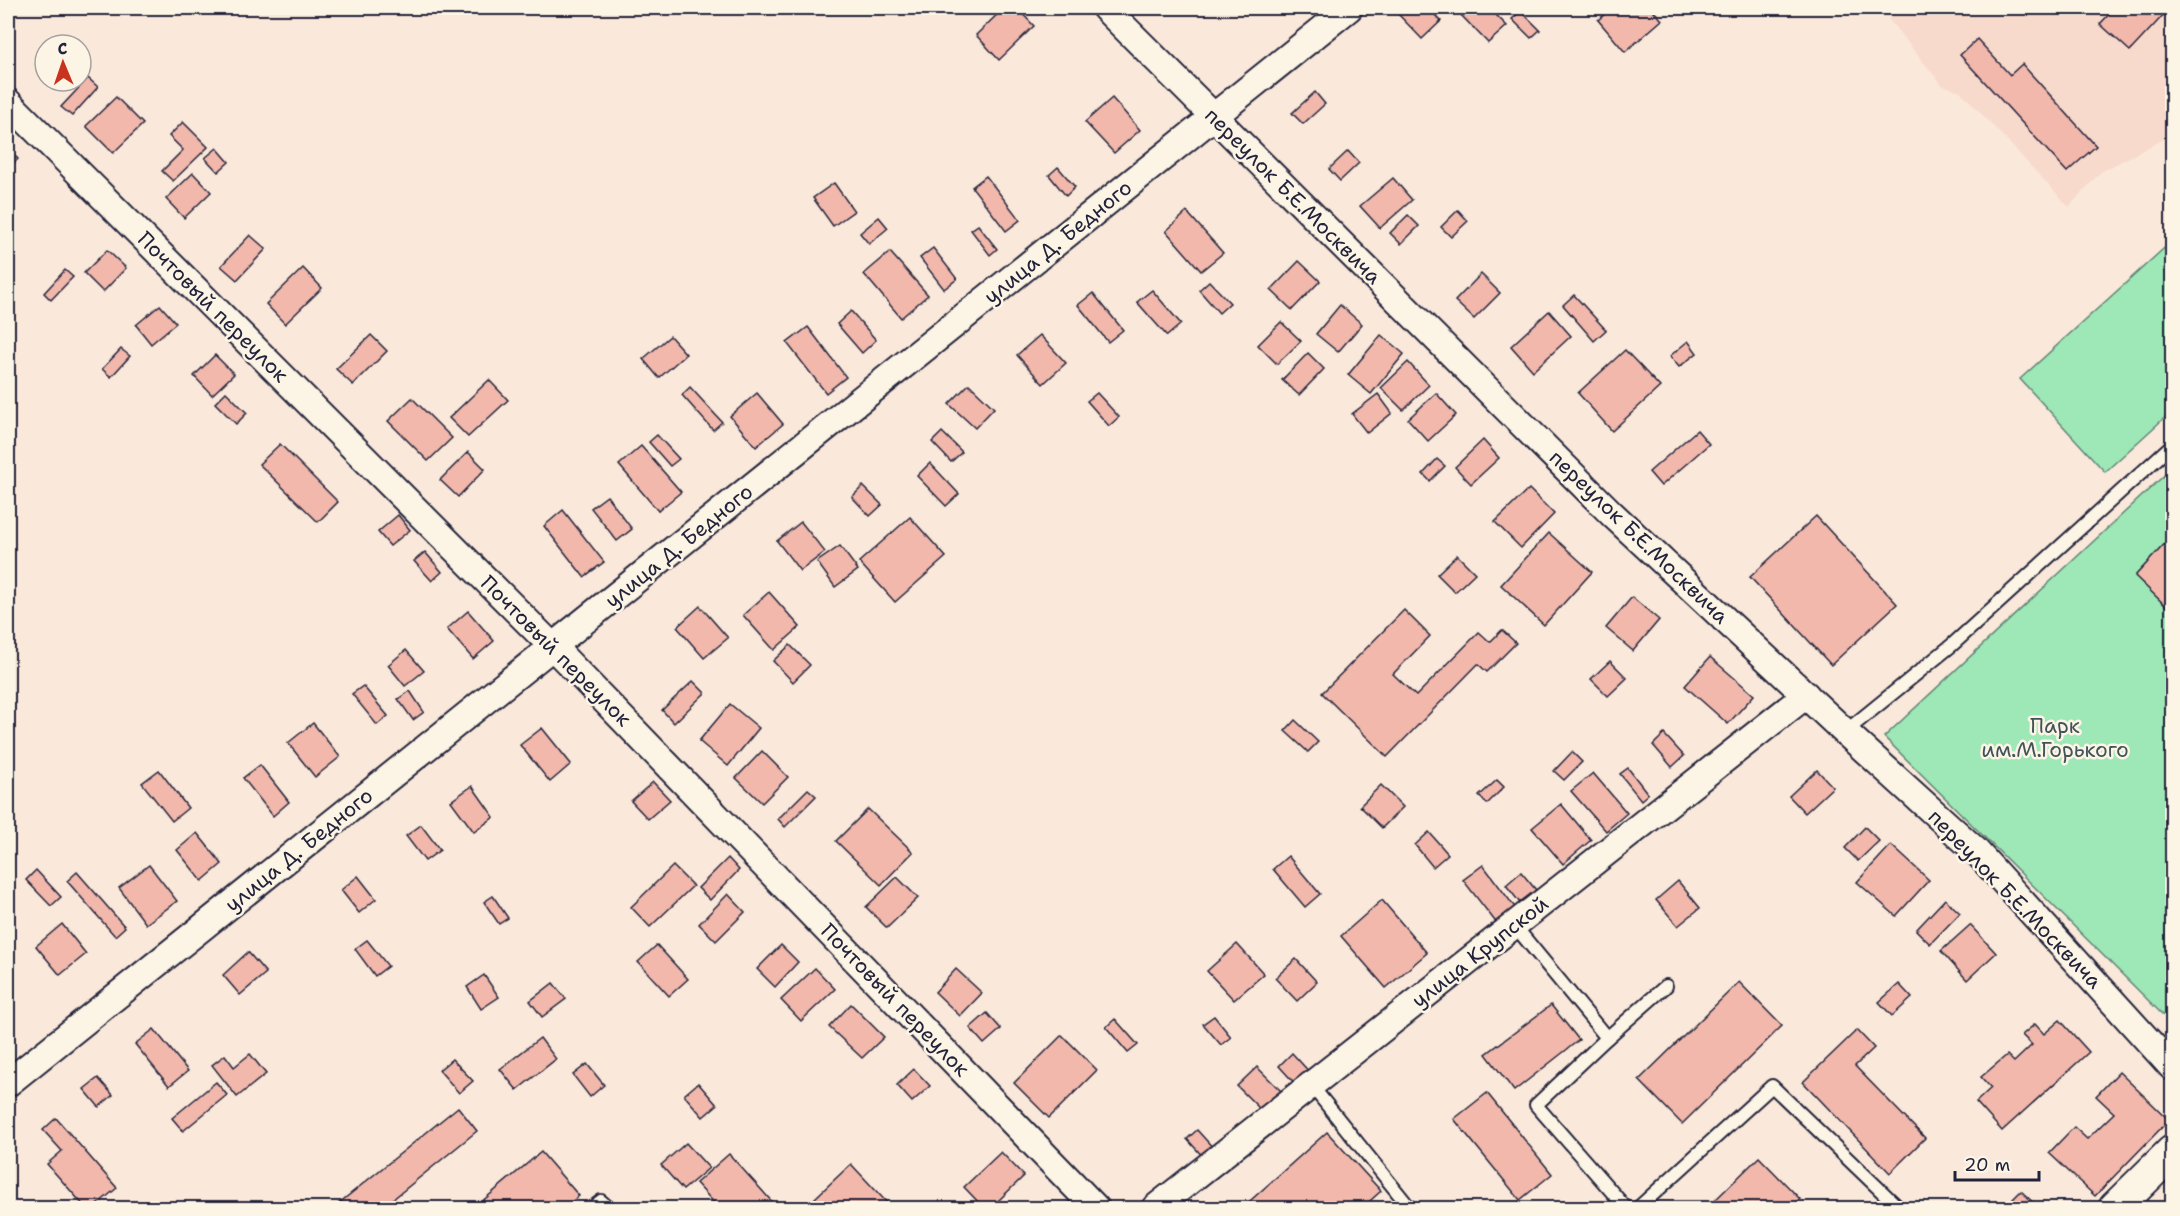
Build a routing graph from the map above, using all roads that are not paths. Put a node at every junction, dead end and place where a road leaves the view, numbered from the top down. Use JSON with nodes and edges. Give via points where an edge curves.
{"nodes":[{"id":1,"x":1105,"y":8,"type":"edge"},
{"id":2,"x":1349,"y":8,"type":"edge"},
{"id":3,"x":8,"y":102,"type":"edge"},
{"id":4,"x":1213,"y":117,"type":"junction"},
{"id":5,"x":2172,"y":445,"type":"edge"},
{"id":6,"x":553,"y":647,"type":"junction"},
{"id":7,"x":1806,"y":695,"type":"junction"},
{"id":8,"x":1845,"y":732,"type":"junction"},
{"id":9,"x":1514,"y":925,"type":"junction"},
{"id":10,"x":1666,"y":986,"type":"dead end"},
{"id":11,"x":1607,"y":1038,"type":"junction"},
{"id":12,"x":2172,"y":1067,"type":"edge"},
{"id":13,"x":8,"y":1083,"type":"edge"},
{"id":14,"x":1311,"y":1085,"type":"junction"},
{"id":15,"x":2172,"y":1152,"type":"edge"},
{"id":16,"x":1892,"y":1206,"type":"edge"},
{"id":17,"x":592,"y":1209,"type":"edge"},
{"id":18,"x":609,"y":1209,"type":"edge"},
{"id":19,"x":1096,"y":1209,"type":"edge"},
{"id":20,"x":1155,"y":1209,"type":"edge"},
{"id":21,"x":1410,"y":1209,"type":"edge"},
{"id":22,"x":1626,"y":1209,"type":"edge"},
{"id":23,"x":1638,"y":1209,"type":"edge"},
{"id":24,"x":2115,"y":1209,"type":"edge"}],
"edges":[{"from":1,"to":4,"type":"street","name":"переулок Б.Е.Москвича"},
{"from":2,"to":4,"type":"street","name":"улица Д. Бедного"},
{"from":3,"to":6,"type":"street","name":"Почтовый переулок"},
{"from":4,"to":6,"type":"street","name":"улица Д. Бедного"},
{"from":4,"to":7,"type":"street","name":"переулок Б.Е.Москвича","via":[[1612,514]]},
{"from":5,"to":8,"type":"lane","via":[[1953,645]]},
{"from":6,"to":13,"type":"street","name":"улица Д. Бедного"},
{"from":6,"to":19,"type":"street","name":"Почтовый переулок"},
{"from":7,"to":8,"type":"street","name":"переулок Б.Е.Москвича"},
{"from":7,"to":9,"type":"street","name":"улица Крупской"},
{"from":8,"to":12,"type":"street","name":"переулок Б.Е.Москвича","via":[[1975,850]]},
{"from":9,"to":11,"type":"lane"},
{"from":9,"to":14,"type":"street","name":"улица Крупской"},
{"from":10,"to":11,"type":"lane"},
{"from":11,"to":22,"type":"lane","via":[[1536,1105]]},
{"from":14,"to":20,"type":"street","name":"улица Крупской"},
{"from":14,"to":21,"type":"lane"},
{"from":15,"to":24,"type":"street"},
{"from":16,"to":23,"type":"lane","via":[[1772,1086]]},
{"from":17,"to":18,"type":"lane","via":[[601,1201]]}]}
